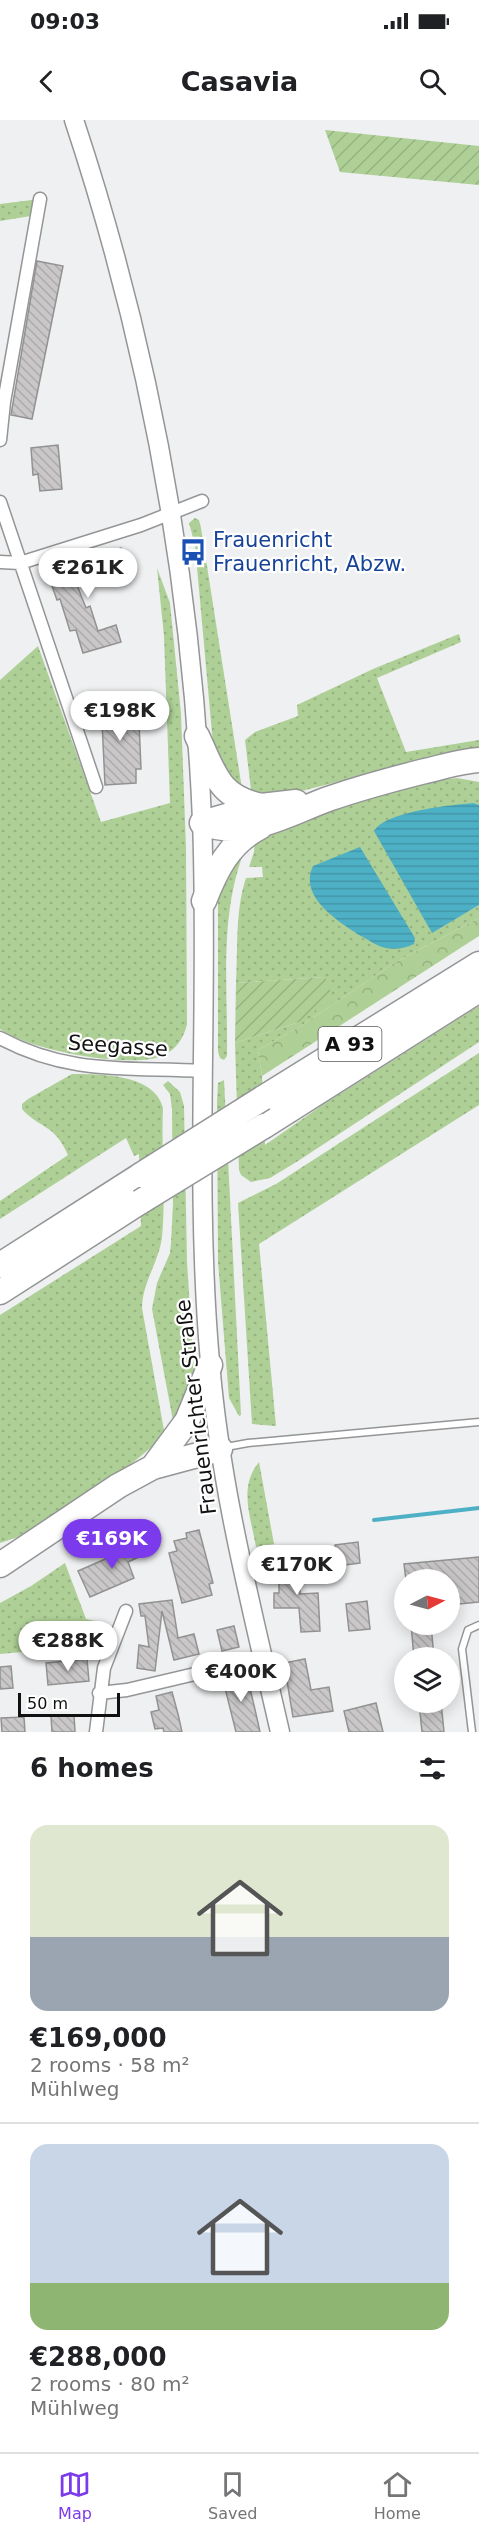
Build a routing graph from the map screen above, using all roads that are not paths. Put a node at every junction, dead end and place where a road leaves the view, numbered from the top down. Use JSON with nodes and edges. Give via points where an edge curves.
{"nodes":[{"id":1,"x":74,"y":120,"type":"edge"},
{"id":2,"x":40,"y":199,"type":"dead end"},
{"id":3,"x":0,"y":440,"type":"edge"},
{"id":4,"x":202,"y":501,"type":"dead end"},
{"id":5,"x":0,"y":502,"type":"edge"},
{"id":6,"x":171,"y":513,"type":"junction"},
{"id":7,"x":0,"y":562,"type":"edge"},
{"id":8,"x":20,"y":564,"type":"junction"},
{"id":9,"x":197,"y":736,"type":"junction"},
{"id":10,"x":479,"y":759,"type":"edge"},
{"id":11,"x":434,"y":769,"type":"junction"},
{"id":12,"x":479,"y":777,"type":"edge"},
{"id":13,"x":96,"y":787,"type":"dead end"},
{"id":14,"x":264,"y":814,"type":"junction"},
{"id":15,"x":202,"y":823,"type":"junction"},
{"id":16,"x":204,"y":901,"type":"junction"},
{"id":17,"x":479,"y":956,"type":"edge"},
{"id":18,"x":479,"y":964,"type":"edge"},
{"id":19,"x":436,"y":990,"type":"junction"},
{"id":20,"x":479,"y":990,"type":"edge"},
{"id":21,"x":0,"y":1038,"type":"edge"},
{"id":22,"x":202,"y":1071,"type":"junction"},
{"id":23,"x":0,"y":1265,"type":"edge"},
{"id":24,"x":0,"y":1294,"type":"edge"},
{"id":25,"x":210,"y":1365,"type":"junction"},
{"id":26,"x":479,"y":1422,"type":"edge"},
{"id":27,"x":220,"y":1449,"type":"junction"},
{"id":28,"x":153,"y":1467,"type":"junction"},
{"id":29,"x":25,"y":1546,"type":"junction"},
{"id":30,"x":0,"y":1552,"type":"edge"},
{"id":31,"x":0,"y":1565,"type":"edge"},
{"id":32,"x":126,"y":1611,"type":"dead end"},
{"id":33,"x":479,"y":1625,"type":"edge"},
{"id":34,"x":263,"y":1658,"type":"junction"},
{"id":35,"x":99,"y":1692,"type":"junction"},
{"id":36,"x":96,"y":1732,"type":"edge"},
{"id":37,"x":280,"y":1732,"type":"edge"},
{"id":38,"x":472,"y":1732,"type":"edge"}],
"edges":[{"from":1,"to":6,"type":"main road","name":"Frauenrichter Straße","via":[[119,272]]},
{"from":2,"to":3,"type":"street"},
{"from":4,"to":6,"type":"street"},
{"from":5,"to":8,"type":"street"},
{"from":6,"to":8,"type":"street"},
{"from":6,"to":9,"type":"main road","name":"Frauenrichter Straße","via":[[192,661]]},
{"from":7,"to":8,"type":"street"},
{"from":8,"to":13,"type":"street"},
{"from":9,"to":14,"type":"highway","via":[[227,792]]},
{"from":9,"to":15,"type":"main road","name":"Frauenrichter Straße"},
{"from":10,"to":11,"type":"highway"},
{"from":11,"to":12,"type":"highway"},
{"from":11,"to":14,"type":"highway"},
{"from":14,"to":15,"type":"highway","via":[[241,829],[227,830]]},
{"from":14,"to":16,"type":"highway","via":[[217,869]]},
{"from":15,"to":16,"type":"main road","name":"Frauenrichter Straße"},
{"from":16,"to":22,"type":"main road","name":"Frauenrichter Straße"},
{"from":17,"to":19,"type":"highway"},
{"from":18,"to":19,"type":"highway","number":"A 93"},
{"from":19,"to":23,"type":"highway","number":"A 93","bridge":true},
{"from":20,"to":24,"type":"highway","number":"A 93","bridge":true},
{"from":21,"to":22,"type":"street","name":"Seegasse","via":[[65,1064]]},
{"from":22,"to":25,"type":"main road","name":"Frauenrichter Straße","via":[[201,1170]]},
{"from":25,"to":27,"type":"main road","name":"Frauenrichter Straße"},
{"from":25,"to":28,"type":"highway","via":[[187,1421]]},
{"from":26,"to":27,"type":"lane","via":[[248,1443]]},
{"from":27,"to":28,"type":"highway"},
{"from":27,"to":34,"type":"main road","name":"Frauenrichter Straße"},
{"from":28,"to":29,"type":"highway"},
{"from":29,"to":30,"type":"highway"},
{"from":29,"to":31,"type":"highway"},
{"from":32,"to":35,"type":"street"},
{"from":33,"to":38,"type":"lane","via":[[468,1630],[462,1649]]},
{"from":34,"to":35,"type":"street","via":[[127,1690]]},
{"from":34,"to":37,"type":"main road","name":"Frauenrichter Straße"},
{"from":35,"to":36,"type":"street"}]}
